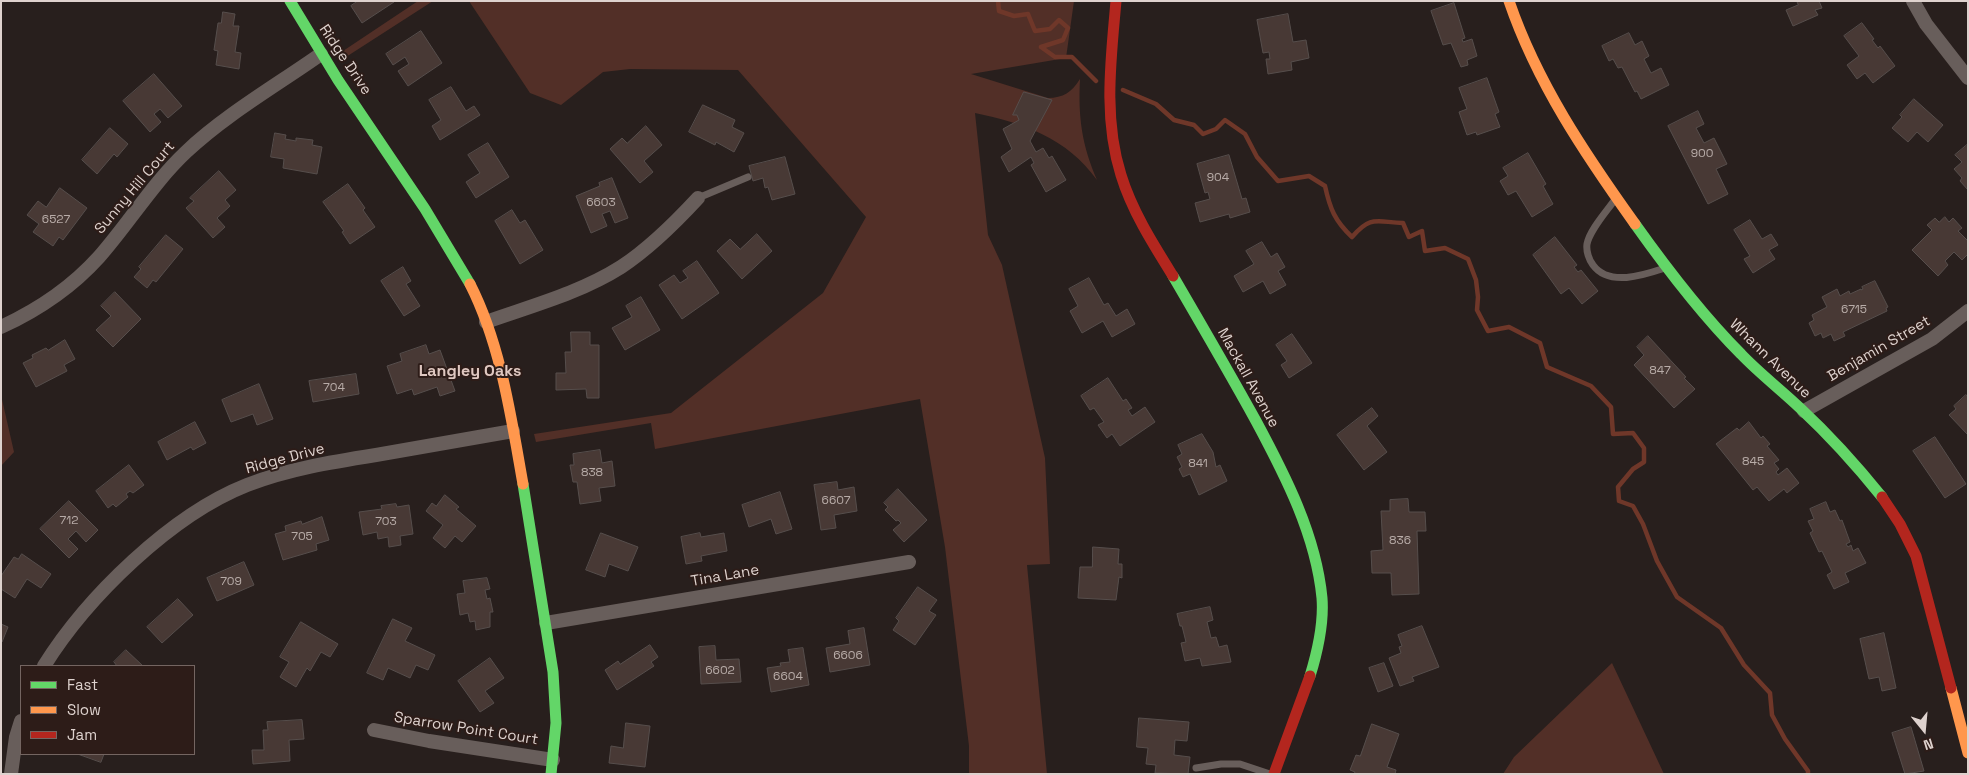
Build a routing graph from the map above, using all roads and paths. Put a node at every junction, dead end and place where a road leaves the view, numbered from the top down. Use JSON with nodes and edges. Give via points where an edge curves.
{"nodes":[{"id":1,"x":290,"y":1,"type":"edge"},
{"id":2,"x":1116,"y":1,"type":"edge"},
{"id":3,"x":1509,"y":1,"type":"edge"},
{"id":4,"x":1913,"y":1,"type":"edge"},
{"id":5,"x":321,"y":54,"type":"junction"},
{"id":6,"x":1968,"y":78,"type":"edge"},
{"id":7,"x":748,"y":177,"type":"dead end"},
{"id":8,"x":698,"y":198,"type":"joint"},
{"id":9,"x":1617,"y":198,"type":"junction"},
{"id":10,"x":1666,"y":268,"type":"junction"},
{"id":11,"x":1968,"y":311,"type":"edge"},
{"id":12,"x":486,"y":322,"type":"junction"},
{"id":13,"x":1,"y":326,"type":"edge"},
{"id":14,"x":1804,"y":411,"type":"junction"},
{"id":15,"x":514,"y":431,"type":"junction"},
{"id":16,"x":909,"y":562,"type":"dead end"},
{"id":17,"x":546,"y":623,"type":"junction"},
{"id":18,"x":45,"y":665,"type":"edge"},
{"id":19,"x":20,"y":724,"type":"edge"},
{"id":20,"x":374,"y":730,"type":"dead end"},
{"id":21,"x":1966,"y":740,"type":"edge"},
{"id":22,"x":1968,"y":753,"type":"edge"},
{"id":23,"x":554,"y":760,"type":"junction"},
{"id":24,"x":1196,"y":768,"type":"dead end"},
{"id":25,"x":10,"y":774,"type":"edge"},
{"id":26,"x":551,"y":774,"type":"edge"},
{"id":27,"x":1270,"y":774,"type":"edge"},
{"id":28,"x":1274,"y":774,"type":"edge"}],
"edges":[{"from":1,"to":5,"type":"street","name":"Ridge Drive"},
{"from":2,"to":28,"type":"street","name":"Mackall Avenue","via":[[1110,69],[1110,119],[1121,174],[1151,238],[1288,481],[1317,567],[1322,619],[1313,668]]},
{"from":3,"to":9,"type":"street","name":"Whann Avenue","via":[[1528,53],[1559,111]]},
{"from":4,"to":6,"type":"street","via":[[1926,24]]},
{"from":5,"to":12,"type":"street","name":"Ridge Drive","via":[[389,152],[441,235],[472,289]]},
{"from":5,"to":13,"type":"street","name":"Sunny Hill Court","via":[[214,128],[187,151],[163,175],[76,280],[49,301]]},
{"from":7,"to":8,"type":"lane"},
{"from":8,"to":12,"type":"street","via":[[671,227],[620,267],[565,294]]},
{"from":9,"to":10,"type":"street","name":"Whann Avenue"},
{"from":9,"to":10,"type":"lane","via":[[1587,244],[1589,260],[1598,272],[1617,277],[1637,277]]},
{"from":10,"to":14,"type":"street","name":"Whann Avenue","via":[[1712,324],[1761,374]]},
{"from":11,"to":14,"type":"street","name":"Benjamin Street","via":[[1932,339]]},
{"from":12,"to":15,"type":"street","name":"Ridge Drive"},
{"from":14,"to":21,"type":"street","name":"Whann Avenue","via":[[1866,477],[1905,530],[1922,575]]},
{"from":15,"to":17,"type":"street","name":"Ridge Drive"},
{"from":15,"to":18,"type":"street","name":"Ridge Drive","via":[[305,468],[246,486],[215,500],[132,563],[58,643]]},
{"from":16,"to":17,"type":"street","name":"Tina Lane"},
{"from":17,"to":23,"type":"street","name":"Ridge Drive","via":[[557,702]]},
{"from":19,"to":25,"type":"street"},
{"from":20,"to":23,"type":"street","name":"Sparrow Point Court"},
{"from":21,"to":22,"type":"street","name":"Whann Avenue"},
{"from":23,"to":26,"type":"street","name":"Ridge Drive"},
{"from":24,"to":27,"type":"lane","via":[[1240,764]]}]}
